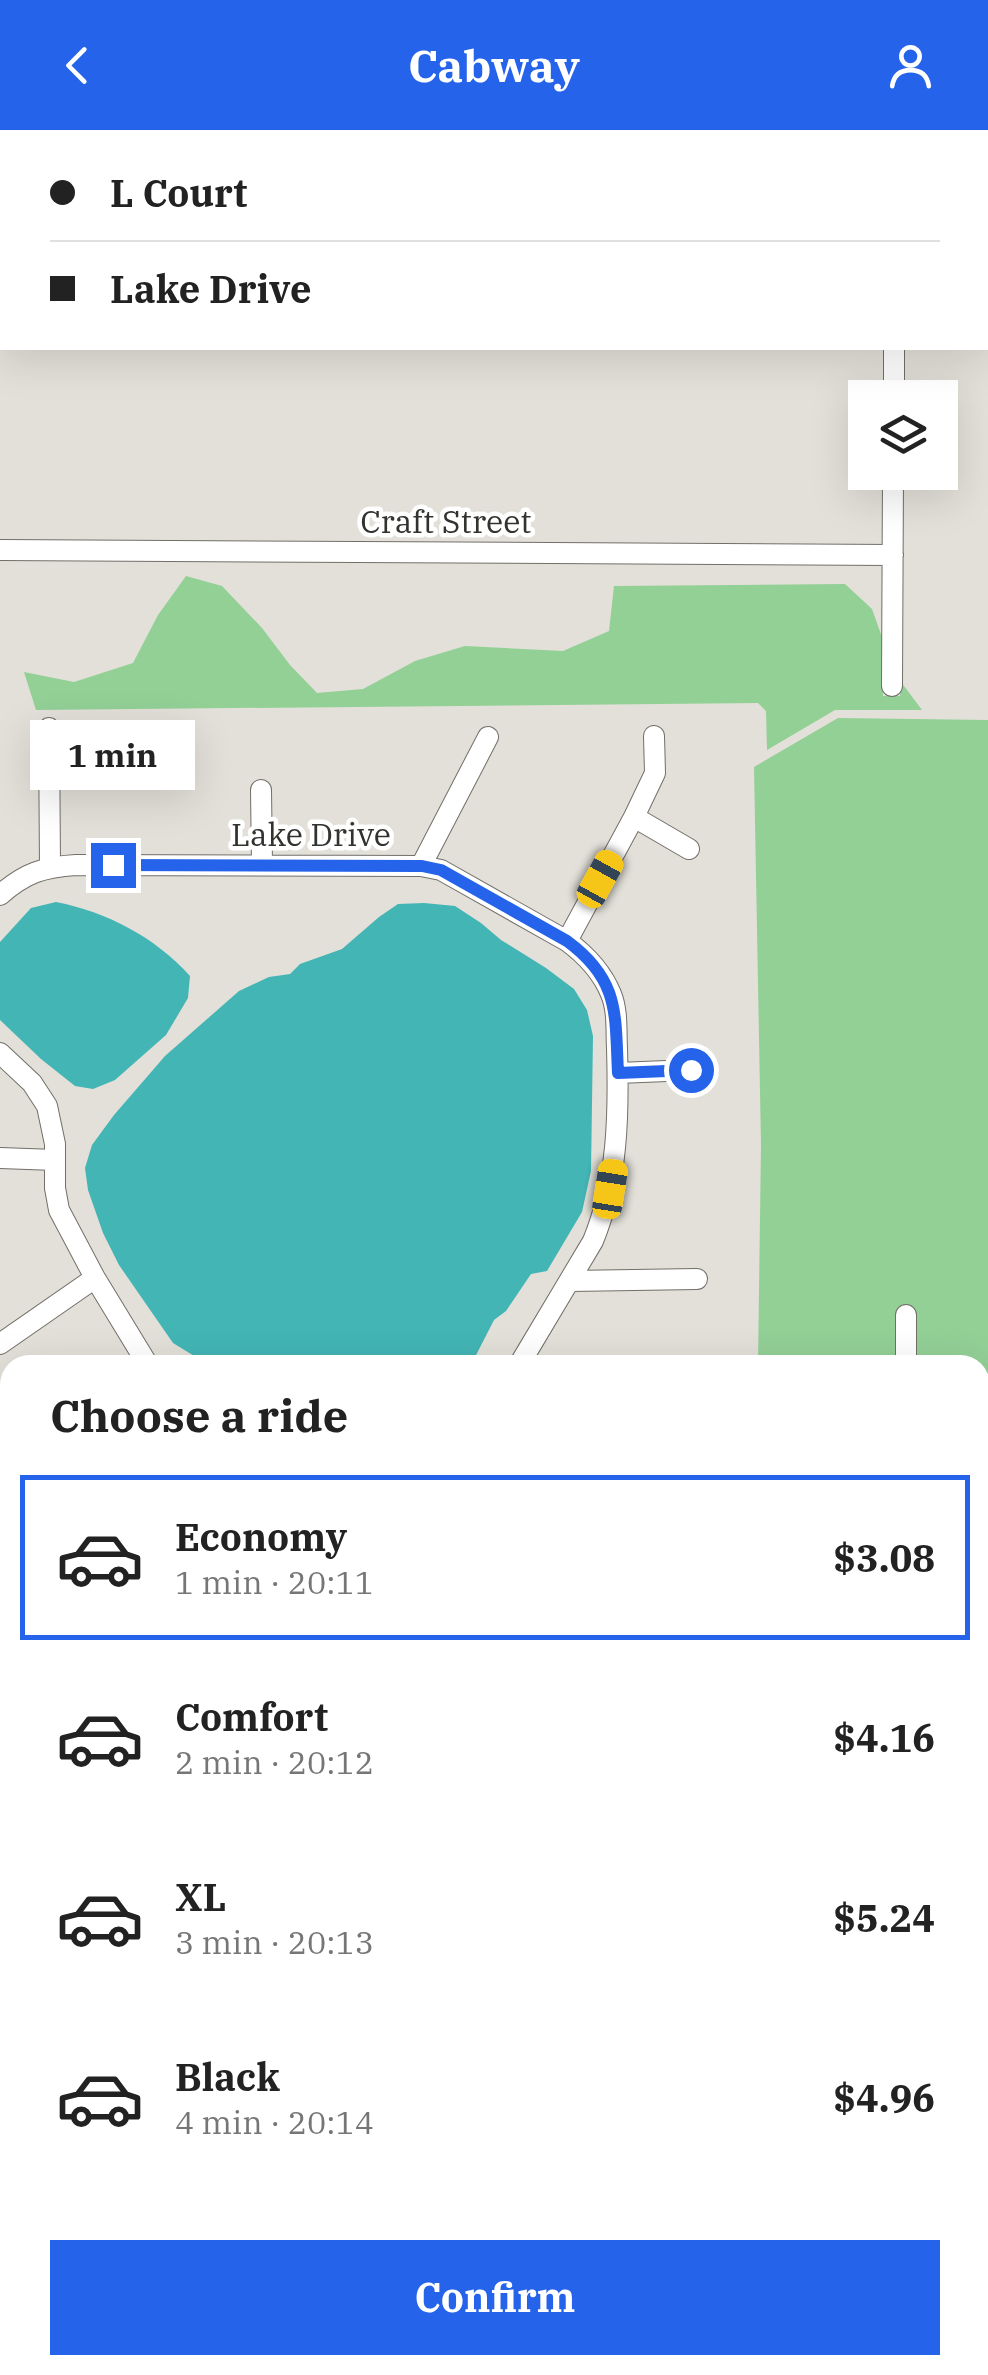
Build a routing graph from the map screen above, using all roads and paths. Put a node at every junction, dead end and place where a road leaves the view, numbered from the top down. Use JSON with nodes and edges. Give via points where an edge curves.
{"nodes":[{"id":1,"x":894,"y":350,"type":"edge"},
{"id":2,"x":894,"y":380,"type":"edge"},
{"id":3,"x":893,"y":490,"type":"edge"},
{"id":4,"x":0,"y":550,"type":"edge"},
{"id":5,"x":892,"y":554,"type":"junction"},
{"id":6,"x":892,"y":686,"type":"dead end"},
{"id":7,"x":49,"y":728,"type":"dead end"},
{"id":8,"x":654,"y":736,"type":"dead end"},
{"id":9,"x":488,"y":737,"type":"dead end"},
{"id":10,"x":260,"y":790,"type":"dead end"},
{"id":11,"x":634,"y":817,"type":"junction"},
{"id":12,"x":689,"y":849,"type":"dead end"},
{"id":13,"x":262,"y":865,"type":"junction"},
{"id":14,"x":422,"y":866,"type":"junction"},
{"id":15,"x":50,"y":867,"type":"junction"},
{"id":16,"x":0,"y":896,"type":"edge"},
{"id":17,"x":567,"y":941,"type":"junction"},
{"id":18,"x":0,"y":1053,"type":"edge"},
{"id":19,"x":691,"y":1070,"type":"dead end"},
{"id":20,"x":618,"y":1073,"type":"junction"},
{"id":21,"x":0,"y":1158,"type":"edge"},
{"id":22,"x":55,"y":1160,"type":"junction"},
{"id":23,"x":95,"y":1278,"type":"junction"},
{"id":24,"x":697,"y":1278,"type":"dead end"},
{"id":25,"x":570,"y":1280,"type":"junction"},
{"id":26,"x":906,"y":1315,"type":"dead end"},
{"id":27,"x":0,"y":1344,"type":"edge"},
{"id":28,"x":142,"y":1355,"type":"edge"},
{"id":29,"x":525,"y":1355,"type":"edge"},
{"id":30,"x":906,"y":1355,"type":"edge"}],
"edges":[{"from":1,"to":2,"type":"street"},
{"from":3,"to":5,"type":"street"},
{"from":4,"to":5,"type":"street","name":"Craft Street"},
{"from":5,"to":6,"type":"street"},
{"from":7,"to":15,"type":"street"},
{"from":8,"to":11,"type":"street","via":[[655,773]]},
{"from":9,"to":14,"type":"street"},
{"from":10,"to":13,"type":"street"},
{"from":11,"to":12,"type":"street"},
{"from":11,"to":17,"type":"street"},
{"from":13,"to":14,"type":"street","name":"Lake Drive"},
{"from":13,"to":15,"type":"street","name":"Lake Drive"},
{"from":14,"to":17,"type":"street","name":"Lake Drive","via":[[441,870]]},
{"from":15,"to":16,"type":"street","name":"Lake Drive"},
{"from":17,"to":20,"type":"street","name":"Lake Drive","via":[[610,992]]},
{"from":18,"to":22,"type":"street","via":[[47,1106]]},
{"from":19,"to":20,"type":"street"},
{"from":20,"to":25,"type":"street","name":"Lake Drive","via":[[610,1189]]},
{"from":21,"to":22,"type":"street"},
{"from":22,"to":23,"type":"street","via":[[60,1210]]},
{"from":23,"to":27,"type":"street"},
{"from":23,"to":28,"type":"street"},
{"from":24,"to":25,"type":"street"},
{"from":25,"to":29,"type":"street","name":"Lake Drive"},
{"from":26,"to":30,"type":"street"}]}
